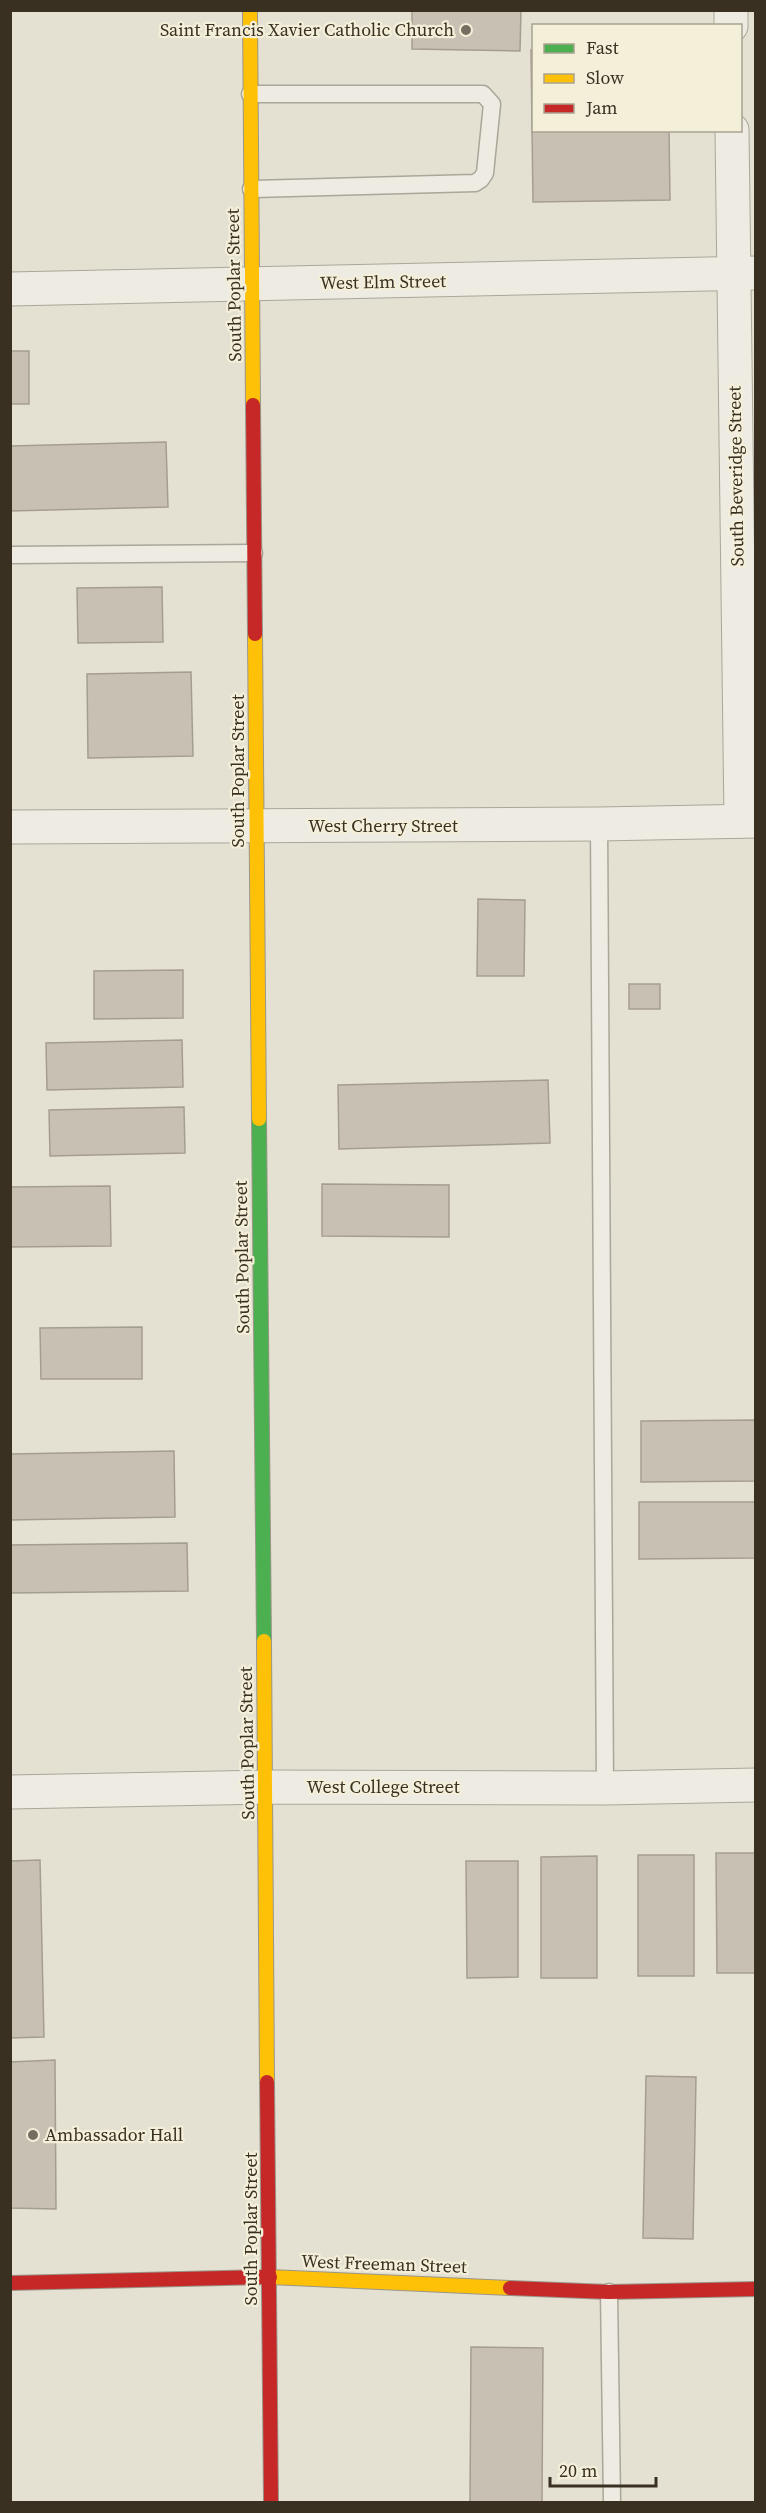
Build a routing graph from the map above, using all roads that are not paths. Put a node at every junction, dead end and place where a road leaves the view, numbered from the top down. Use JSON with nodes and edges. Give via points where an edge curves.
{"nodes":[{"id":1,"x":250,"y":10,"type":"edge"},
{"id":2,"x":250,"y":94,"type":"junction"},
{"id":3,"x":732,"y":132,"type":"edge"},
{"id":4,"x":251,"y":189,"type":"junction"},
{"id":5,"x":744,"y":273,"type":"edge"},
{"id":6,"x":252,"y":285,"type":"junction"},
{"id":7,"x":10,"y":289,"type":"edge"},
{"id":8,"x":254,"y":553,"type":"junction"},
{"id":9,"x":10,"y":555,"type":"edge"},
{"id":10,"x":748,"y":821,"type":"edge"},
{"id":11,"x":599,"y":824,"type":"junction"},
{"id":12,"x":10,"y":827,"type":"edge"},
{"id":13,"x":256,"y":827,"type":"junction"},
{"id":14,"x":756,"y":1785,"type":"edge"},
{"id":15,"x":265,"y":1787,"type":"junction"},
{"id":16,"x":605,"y":1788,"type":"junction"},
{"id":17,"x":10,"y":1792,"type":"edge"},
{"id":18,"x":269,"y":2277,"type":"junction"},
{"id":19,"x":10,"y":2283,"type":"edge"},
{"id":20,"x":756,"y":2289,"type":"edge"},
{"id":21,"x":609,"y":2292,"type":"junction"},
{"id":22,"x":271,"y":2502,"type":"edge"},
{"id":23,"x":612,"y":2502,"type":"edge"}],
"edges":[{"from":1,"to":2,"type":"street","name":"South Poplar Street"},
{"from":2,"to":4,"type":"street","name":"South Poplar Street"},
{"from":2,"to":4,"type":"lane","via":[[483,94],[492,104],[484,173],[475,183]]},
{"from":3,"to":5,"type":"street","name":"South Beveridge Street"},
{"from":4,"to":6,"type":"street","name":"South Poplar Street"},
{"from":5,"to":6,"type":"street","name":"West Elm Street"},
{"from":5,"to":10,"type":"street","name":"South Beveridge Street"},
{"from":6,"to":7,"type":"street","name":"West Elm Street"},
{"from":6,"to":8,"type":"street","name":"South Poplar Street"},
{"from":8,"to":9,"type":"lane"},
{"from":8,"to":13,"type":"street","name":"South Poplar Street"},
{"from":10,"to":11,"type":"street","name":"West Cherry Street"},
{"from":11,"to":13,"type":"street","name":"West Cherry Street"},
{"from":11,"to":16,"type":"lane"},
{"from":12,"to":13,"type":"street","name":"West Cherry Street"},
{"from":13,"to":15,"type":"street","name":"South Poplar Street"},
{"from":14,"to":16,"type":"street","name":"West College Street"},
{"from":15,"to":16,"type":"street","name":"West College Street"},
{"from":15,"to":17,"type":"street","name":"West College Street"},
{"from":15,"to":18,"type":"street","name":"South Poplar Street"},
{"from":18,"to":19,"type":"street","name":"West Freeman Street"},
{"from":18,"to":21,"type":"street","name":"West Freeman Street"},
{"from":18,"to":22,"type":"street","name":"South Poplar Street"},
{"from":20,"to":21,"type":"street","name":"West Freeman Street"},
{"from":21,"to":23,"type":"lane"}]}
